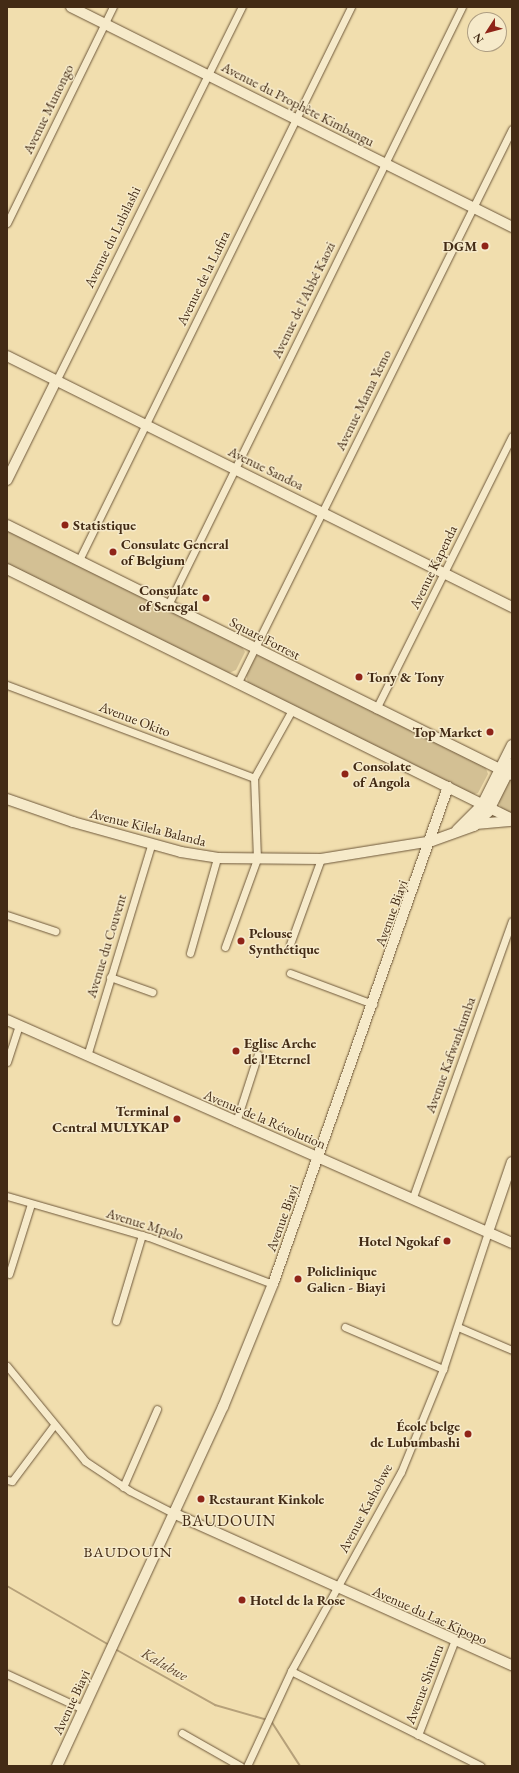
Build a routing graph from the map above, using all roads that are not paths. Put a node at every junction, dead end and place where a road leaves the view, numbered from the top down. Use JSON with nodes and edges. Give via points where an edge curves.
{"nodes":[{"id":1,"x":72,"y":7,"type":"edge"},
{"id":2,"x":113,"y":7,"type":"edge"},
{"id":3,"x":242,"y":7,"type":"edge"},
{"id":4,"x":351,"y":7,"type":"edge"},
{"id":5,"x":462,"y":7,"type":"edge"},
{"id":6,"x":105,"y":23,"type":"junction"},
{"id":7,"x":208,"y":75,"type":"junction"},
{"id":8,"x":295,"y":119,"type":"junction"},
{"id":9,"x":512,"y":129,"type":"edge"},
{"id":10,"x":386,"y":164,"type":"junction"},
{"id":11,"x":473,"y":208,"type":"junction"},
{"id":12,"x":7,"y":223,"type":"edge"},
{"id":13,"x":512,"y":227,"type":"edge"},
{"id":14,"x":7,"y":356,"type":"edge"},
{"id":15,"x":56,"y":381,"type":"junction"},
{"id":16,"x":145,"y":425,"type":"junction"},
{"id":17,"x":512,"y":436,"type":"edge"},
{"id":18,"x":234,"y":469,"type":"junction"},
{"id":19,"x":7,"y":480,"type":"edge"},
{"id":20,"x":322,"y":511,"type":"junction"},
{"id":21,"x":7,"y":525,"type":"edge"},
{"id":22,"x":79,"y":560,"type":"junction"},
{"id":23,"x":7,"y":569,"type":"edge"},
{"id":24,"x":445,"y":572,"type":"junction"},
{"id":25,"x":168,"y":605,"type":"junction"},
{"id":26,"x":512,"y":606,"type":"edge"},
{"id":27,"x":254,"y":647,"type":"junction"},
{"id":28,"x":238,"y":682,"type":"junction"},
{"id":29,"x":7,"y":685,"type":"edge"},
{"id":30,"x":376,"y":709,"type":"junction"},
{"id":31,"x":292,"y":710,"type":"junction"},
{"id":32,"x":512,"y":744,"type":"edge"},
{"id":33,"x":508,"y":770,"type":"edge"},
{"id":34,"x":254,"y":778,"type":"junction"},
{"id":35,"x":448,"y":788,"type":"junction"},
{"id":36,"x":7,"y":799,"type":"edge"},
{"id":37,"x":486,"y":806,"type":"junction"},
{"id":38,"x":512,"y":820,"type":"edge"},
{"id":39,"x":476,"y":824,"type":"junction"},
{"id":40,"x":456,"y":832,"type":"junction"},
{"id":41,"x":432,"y":842,"type":"junction"},
{"id":42,"x":151,"y":845,"type":"junction"},
{"id":43,"x":217,"y":858,"type":"junction"},
{"id":44,"x":257,"y":859,"type":"junction"},
{"id":45,"x":321,"y":859,"type":"junction"},
{"id":46,"x":7,"y":915,"type":"edge"},
{"id":47,"x":512,"y":922,"type":"edge"},
{"id":48,"x":55,"y":931,"type":"dead end"},
{"id":49,"x":290,"y":944,"type":"dead end"},
{"id":50,"x":225,"y":947,"type":"dead end"},
{"id":51,"x":190,"y":952,"type":"dead end"},
{"id":52,"x":290,"y":973,"type":"dead end"},
{"id":53,"x":110,"y":977,"type":"junction"},
{"id":54,"x":152,"y":992,"type":"dead end"},
{"id":55,"x":373,"y":1004,"type":"junction"},
{"id":56,"x":7,"y":1020,"type":"edge"},
{"id":57,"x":19,"y":1026,"type":"junction"},
{"id":58,"x":258,"y":1054,"type":"dead end"},
{"id":59,"x":87,"y":1056,"type":"junction"},
{"id":60,"x":7,"y":1062,"type":"edge"},
{"id":61,"x":236,"y":1122,"type":"junction"},
{"id":62,"x":319,"y":1157,"type":"junction"},
{"id":63,"x":512,"y":1162,"type":"edge"},
{"id":64,"x":7,"y":1196,"type":"edge"},
{"id":65,"x":413,"y":1197,"type":"junction"},
{"id":66,"x":31,"y":1204,"type":"junction"},
{"id":67,"x":488,"y":1232,"type":"junction"},
{"id":68,"x":142,"y":1235,"type":"junction"},
{"id":69,"x":512,"y":1243,"type":"edge"},
{"id":70,"x":9,"y":1274,"type":"dead end"},
{"id":71,"x":273,"y":1284,"type":"junction"},
{"id":72,"x":116,"y":1321,"type":"dead end"},
{"id":73,"x":345,"y":1327,"type":"dead end"},
{"id":74,"x":458,"y":1327,"type":"junction"},
{"id":75,"x":512,"y":1350,"type":"edge"},
{"id":76,"x":7,"y":1366,"type":"edge"},
{"id":77,"x":443,"y":1369,"type":"junction"},
{"id":78,"x":157,"y":1409,"type":"dead end"},
{"id":79,"x":54,"y":1425,"type":"junction"},
{"id":80,"x":7,"y":1480,"type":"edge"},
{"id":81,"x":123,"y":1487,"type":"junction"},
{"id":82,"x":173,"y":1513,"type":"junction"},
{"id":83,"x":336,"y":1589,"type":"junction"},
{"id":84,"x":454,"y":1642,"type":"junction"},
{"id":85,"x":512,"y":1665,"type":"edge"},
{"id":86,"x":291,"y":1672,"type":"junction"},
{"id":87,"x":7,"y":1674,"type":"edge"},
{"id":88,"x":83,"y":1709,"type":"junction"},
{"id":89,"x":182,"y":1733,"type":"dead end"},
{"id":90,"x":418,"y":1735,"type":"junction"},
{"id":91,"x":57,"y":1766,"type":"edge"},
{"id":92,"x":240,"y":1766,"type":"edge"},
{"id":93,"x":247,"y":1766,"type":"edge"},
{"id":94,"x":481,"y":1766,"type":"edge"}],
"edges":[{"from":1,"to":6,"type":"street","name":"Avenue du Prophète Kimbangu"},
{"from":2,"to":6,"type":"street","name":"Avenue Munongo"},
{"from":3,"to":7,"type":"street","name":"Avenue du Lubilashi"},
{"from":4,"to":8,"type":"street","name":"Avenue de la Lufira"},
{"from":5,"to":10,"type":"street","name":"Avenue de l'Abbé Kaozi"},
{"from":6,"to":7,"type":"street","name":"Avenue du Prophète Kimbangu"},
{"from":6,"to":12,"type":"street","name":"Avenue Munongo"},
{"from":7,"to":8,"type":"street","name":"Avenue du Prophète Kimbangu"},
{"from":7,"to":15,"type":"street","name":"Avenue du Lubilashi"},
{"from":8,"to":10,"type":"street","name":"Avenue du Prophète Kimbangu"},
{"from":8,"to":16,"type":"street","name":"Avenue de la Lufira"},
{"from":9,"to":11,"type":"street","name":"Avenue Mama Yemo"},
{"from":10,"to":11,"type":"street","name":"Avenue du Prophète Kimbangu"},
{"from":10,"to":18,"type":"street","name":"Avenue de l'Abbé Kaozi"},
{"from":11,"to":13,"type":"street","name":"Avenue du Prophète Kimbangu"},
{"from":11,"to":20,"type":"street","name":"Avenue Mama Yemo"},
{"from":14,"to":15,"type":"street","name":"Avenue Sandoa"},
{"from":15,"to":16,"type":"street","name":"Avenue Sandoa"},
{"from":15,"to":19,"type":"street","name":"Avenue du Lubilashi"},
{"from":16,"to":18,"type":"street","name":"Avenue Sandoa"},
{"from":16,"to":22,"type":"street","name":"Avenue de la Lufira"},
{"from":17,"to":24,"type":"street","name":"Avenue Kapenda"},
{"from":18,"to":20,"type":"street","name":"Avenue Sandoa"},
{"from":18,"to":25,"type":"street","name":"Avenue de l'Abbé Kaozi"},
{"from":20,"to":24,"type":"street","name":"Avenue Sandoa"},
{"from":20,"to":27,"type":"street","name":"Avenue Mama Yemo"},
{"from":21,"to":22,"type":"street","name":"Square Forrest"},
{"from":22,"to":25,"type":"street","name":"Square Forrest"},
{"from":23,"to":28,"type":"street"},
{"from":24,"to":26,"type":"street","name":"Avenue Sandoa"},
{"from":24,"to":30,"type":"street","name":"Avenue Kapenda"},
{"from":25,"to":27,"type":"street","name":"Square Forrest"},
{"from":27,"to":28,"type":"street","name":"Avenue Mama Yemo"},
{"from":27,"to":30,"type":"street","name":"Square Forrest"},
{"from":28,"to":31,"type":"street"},
{"from":29,"to":34,"type":"street","name":"Avenue Okito"},
{"from":30,"to":33,"type":"street","name":"Square Forrest"},
{"from":31,"to":34,"type":"street"},
{"from":31,"to":35,"type":"street"},
{"from":32,"to":33,"type":"street"},
{"from":33,"to":37,"type":"street"},
{"from":34,"to":44,"type":"street"},
{"from":35,"to":37,"type":"street"},
{"from":35,"to":41,"type":"street","name":"Avenue Biayi"},
{"from":36,"to":42,"type":"street","name":"Avenue Kilela Balanda"},
{"from":37,"to":38,"type":"street"},
{"from":37,"to":39,"type":"street","name":"Avenue Kilela Balanda"},
{"from":37,"to":40,"type":"street"},
{"from":38,"to":39,"type":"street"},
{"from":39,"to":40,"type":"street","name":"Avenue Kilela Balanda"},
{"from":40,"to":41,"type":"street","name":"Avenue Kilela Balanda"},
{"from":41,"to":45,"type":"street","name":"Avenue Kilela Balanda"},
{"from":41,"to":55,"type":"street","name":"Avenue Biayi"},
{"from":42,"to":43,"type":"street","name":"Avenue Kilela Balanda"},
{"from":42,"to":53,"type":"street","name":"Avenue du Couvent"},
{"from":43,"to":44,"type":"street","name":"Avenue Kilela Balanda"},
{"from":43,"to":51,"type":"street"},
{"from":44,"to":45,"type":"street","name":"Avenue Kilela Balanda"},
{"from":44,"to":50,"type":"street"},
{"from":45,"to":49,"type":"street"},
{"from":46,"to":48,"type":"street"},
{"from":47,"to":65,"type":"street","name":"Avenue Kafwankumba"},
{"from":52,"to":55,"type":"street"},
{"from":53,"to":54,"type":"street"},
{"from":53,"to":59,"type":"street","name":"Avenue du Couvent"},
{"from":55,"to":62,"type":"street","name":"Avenue Biayi"},
{"from":56,"to":57,"type":"street","name":"Avenue de la Révolution"},
{"from":57,"to":59,"type":"street","name":"Avenue de la Révolution"},
{"from":57,"to":60,"type":"street"},
{"from":58,"to":61,"type":"street"},
{"from":59,"to":61,"type":"street","name":"Avenue de la Révolution"},
{"from":61,"to":62,"type":"street","name":"Avenue de la Révolution"},
{"from":62,"to":65,"type":"street","name":"Avenue de la Révolution"},
{"from":62,"to":71,"type":"street","name":"Avenue Biayi"},
{"from":63,"to":67,"type":"street","name":"Avenue Kashobwe"},
{"from":64,"to":66,"type":"street","name":"Avenue Mpolo"},
{"from":65,"to":67,"type":"street","name":"Avenue de la Révolution"},
{"from":66,"to":68,"type":"street","name":"Avenue Mpolo"},
{"from":66,"to":70,"type":"street"},
{"from":67,"to":69,"type":"street","name":"Avenue de la Révolution"},
{"from":67,"to":74,"type":"street","name":"Avenue Kashobwe"},
{"from":68,"to":71,"type":"street","name":"Avenue Mpolo"},
{"from":68,"to":72,"type":"street"},
{"from":71,"to":82,"type":"street","name":"Avenue Biayi","via":[[223,1407]]},
{"from":73,"to":77,"type":"street"},
{"from":74,"to":75,"type":"street"},
{"from":74,"to":77,"type":"street","name":"Avenue Kashobwe"},
{"from":76,"to":79,"type":"street"},
{"from":77,"to":83,"type":"street","name":"Avenue Kashobwe","via":[[398,1478]]},
{"from":78,"to":81,"type":"street"},
{"from":79,"to":80,"type":"street","via":[[12,1480]]},
{"from":79,"to":81,"type":"street","via":[[85,1461]]},
{"from":81,"to":82,"type":"street"},
{"from":82,"to":83,"type":"street","name":"Avenue du Lac Kipopo"},
{"from":82,"to":88,"type":"street","name":"Avenue Biayi"},
{"from":83,"to":84,"type":"street","name":"Avenue du Lac Kipopo"},
{"from":83,"to":86,"type":"street","name":"Avenue Kashobwe"},
{"from":84,"to":85,"type":"street","name":"Avenue du Lac Kipopo"},
{"from":84,"to":90,"type":"street","name":"Avenue Shituru"},
{"from":86,"to":90,"type":"street"},
{"from":86,"to":93,"type":"street","name":"Avenue Kashobwe","via":[[266,1720]]},
{"from":87,"to":88,"type":"street"},
{"from":88,"to":91,"type":"street","name":"Avenue Biayi"},
{"from":89,"to":92,"type":"street"},
{"from":90,"to":94,"type":"street"}]}
